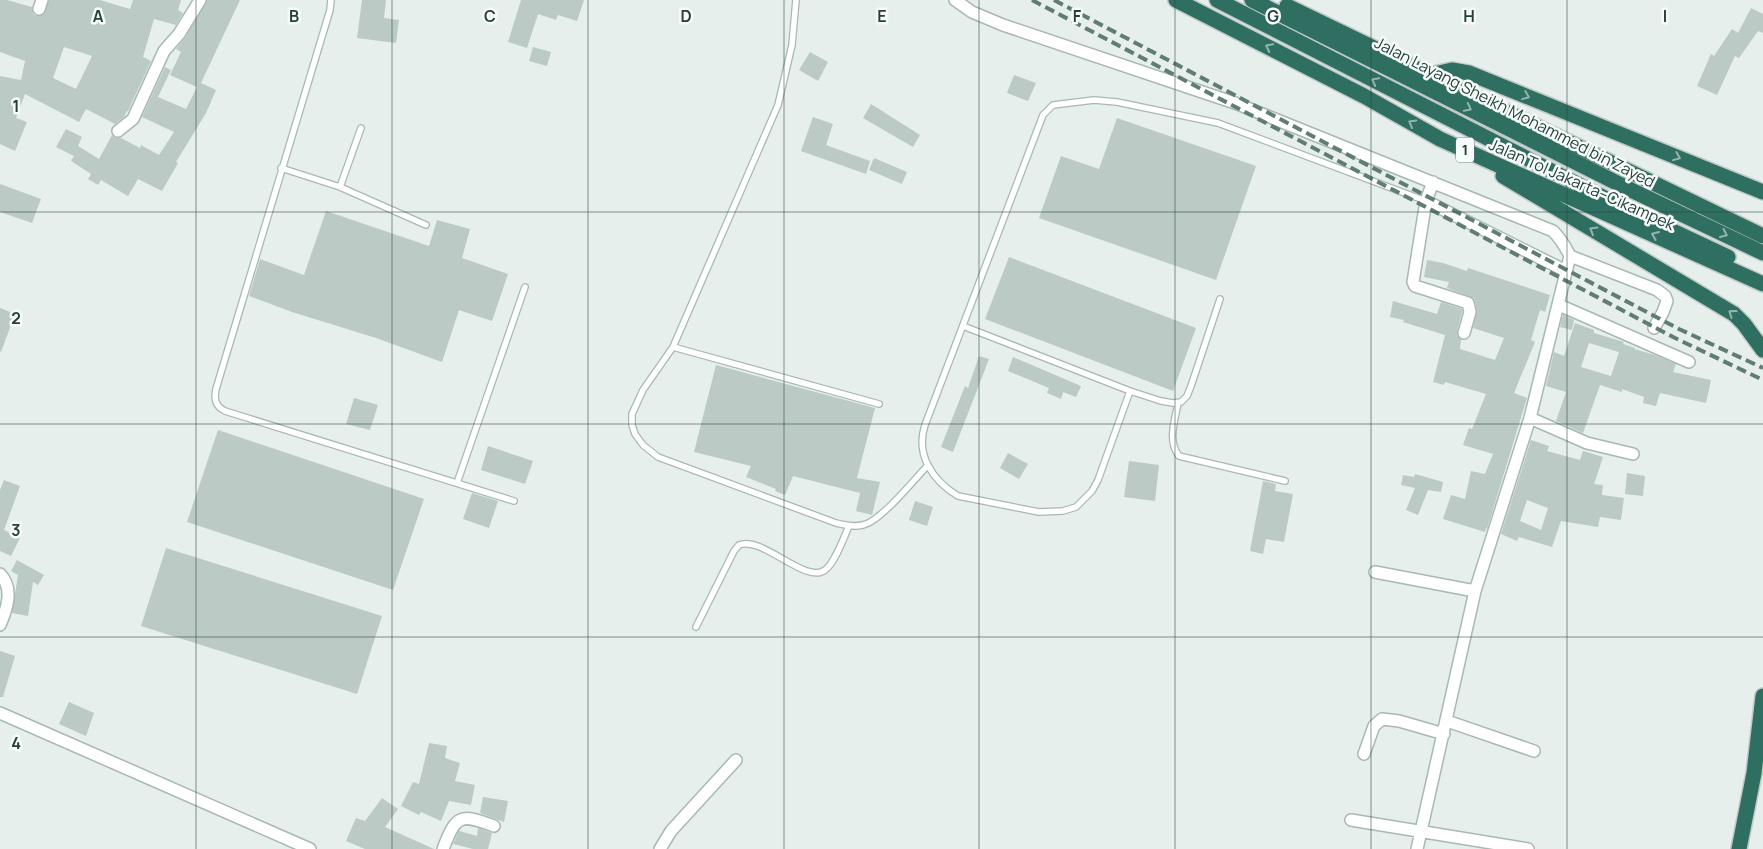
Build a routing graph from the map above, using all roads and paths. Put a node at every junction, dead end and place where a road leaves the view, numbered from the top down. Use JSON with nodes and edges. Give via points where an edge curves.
{"nodes":[{"id":1,"x":200,"y":0,"type":"edge"},
{"id":2,"x":331,"y":0,"type":"edge"},
{"id":3,"x":796,"y":0,"type":"edge"},
{"id":4,"x":955,"y":0,"type":"edge"},
{"id":5,"x":1176,"y":0,"type":"edge"},
{"id":6,"x":1216,"y":0,"type":"edge"},
{"id":7,"x":1252,"y":0,"type":"edge"},
{"id":8,"x":1275,"y":0,"type":"edge"},
{"id":9,"x":1430,"y":75,"type":"junction"},
{"id":10,"x":361,"y":128,"type":"dead end"},
{"id":11,"x":118,"y":131,"type":"dead end"},
{"id":12,"x":1440,"y":139,"type":"junction"},
{"id":13,"x":281,"y":168,"type":"junction"},
{"id":14,"x":1433,"y":182,"type":"junction"},
{"id":15,"x":340,"y":187,"type":"junction"},
{"id":16,"x":1763,"y":192,"type":"edge"},
{"id":17,"x":1426,"y":201,"type":"junction"},
{"id":18,"x":426,"y":225,"type":"dead end"},
{"id":19,"x":1763,"y":236,"type":"edge"},
{"id":20,"x":1763,"y":253,"type":"edge"},
{"id":21,"x":1570,"y":256,"type":"junction"},
{"id":22,"x":1566,"y":271,"type":"junction"},
{"id":23,"x":1763,"y":274,"type":"edge"},
{"id":24,"x":1763,"y":284,"type":"edge"},
{"id":25,"x":525,"y":286,"type":"dead end"},
{"id":26,"x":1220,"y":299,"type":"dead end"},
{"id":27,"x":1559,"y":305,"type":"junction"},
{"id":28,"x":964,"y":326,"type":"junction"},
{"id":29,"x":1654,"y":328,"type":"dead end"},
{"id":30,"x":1464,"y":333,"type":"dead end"},
{"id":31,"x":673,"y":347,"type":"junction"},
{"id":32,"x":1763,"y":350,"type":"edge"},
{"id":33,"x":1690,"y":362,"type":"dead end"},
{"id":34,"x":1130,"y":391,"type":"junction"},
{"id":35,"x":1178,"y":402,"type":"junction"},
{"id":36,"x":879,"y":404,"type":"dead end"},
{"id":37,"x":1530,"y":418,"type":"junction"},
{"id":38,"x":1633,"y":454,"type":"dead end"},
{"id":39,"x":928,"y":465,"type":"junction"},
{"id":40,"x":1285,"y":481,"type":"dead end"},
{"id":41,"x":457,"y":483,"type":"junction"},
{"id":42,"x":514,"y":501,"type":"dead end"},
{"id":43,"x":850,"y":526,"type":"junction"},
{"id":44,"x":1375,"y":572,"type":"dead end"},
{"id":45,"x":0,"y":574,"type":"edge"},
{"id":46,"x":1475,"y":591,"type":"junction"},
{"id":47,"x":0,"y":625,"type":"edge"},
{"id":48,"x":696,"y":627,"type":"dead end"},
{"id":49,"x":1763,"y":696,"type":"edge"},
{"id":50,"x":0,"y":713,"type":"edge"},
{"id":51,"x":1447,"y":721,"type":"junction"},
{"id":52,"x":1444,"y":734,"type":"junction"},
{"id":53,"x":1534,"y":751,"type":"dead end"},
{"id":54,"x":1364,"y":754,"type":"dead end"},
{"id":55,"x":736,"y":760,"type":"dead end"},
{"id":56,"x":1763,"y":774,"type":"edge"},
{"id":57,"x":1351,"y":820,"type":"dead end"},
{"id":58,"x":494,"y":826,"type":"dead end"},
{"id":59,"x":1420,"y":832,"type":"junction"},
{"id":60,"x":310,"y":849,"type":"edge"},
{"id":61,"x":444,"y":849,"type":"edge"},
{"id":62,"x":660,"y":849,"type":"edge"},
{"id":63,"x":1417,"y":849,"type":"edge"},
{"id":64,"x":1528,"y":849,"type":"edge"},
{"id":65,"x":1739,"y":849,"type":"edge"},
{"id":66,"x":1750,"y":849,"type":"edge"}],
"edges":[{"from":1,"to":11,"type":"street","via":[[164,51],[133,119]]},
{"from":2,"to":13,"type":"lane"},
{"from":3,"to":31,"type":"lane","via":[[792,45],[778,105]]},
{"from":4,"to":14,"type":"street","via":[[972,12],[1003,25],[1235,103]]},
{"from":12,"to":5,"type":"highway","name":"Jalan Tol Jakarta–Cikampek","number":"1","one_way":true,"via":[[1364,96]]},
{"from":23,"to":6,"type":"highway","number":"1","one_way":true,"via":[[1628,210]]},
{"from":7,"to":20,"type":"highway","name":"Jalan Layang Sheikh Mohammed bin Zayed","number":"1","one_way":true},
{"from":8,"to":9,"type":"highway","name":"Jalan Tol Jakarta–Cikampek"},
{"from":9,"to":16,"type":"highway","one_way":true,"via":[[1452,70],[1469,73]]},
{"from":9,"to":19,"type":"highway","name":"Jalan Tol Jakarta–Cikampek"},
{"from":10,"to":15,"type":"lane"},
{"from":24,"to":12,"type":"highway","name":"Jalan Tol Jakarta–Cikampek","number":"1","one_way":true},
{"from":32,"to":12,"type":"highway","one_way":true,"via":[[1734,314]]},
{"from":13,"to":15,"type":"lane"},
{"from":13,"to":41,"type":"lane","via":[[216,389],[216,405]]},
{"from":14,"to":17,"type":"street"},
{"from":14,"to":21,"type":"street","via":[[1553,231]]},
{"from":15,"to":18,"type":"lane"},
{"from":17,"to":22,"type":"street"},
{"from":17,"to":28,"type":"lane","via":[[1218,123],[1118,102],[1094,100],[1053,105],[1043,115]]},
{"from":17,"to":30,"type":"street","via":[[1415,286],[1468,304],[1470,312]]},
{"from":21,"to":22,"type":"street"},
{"from":21,"to":29,"type":"street","via":[[1657,290],[1667,301]]},
{"from":22,"to":27,"type":"street"},
{"from":25,"to":41,"type":"lane"},
{"from":26,"to":35,"type":"lane","via":[[1187,396]]},
{"from":27,"to":33,"type":"street"},
{"from":27,"to":37,"type":"street"},
{"from":28,"to":34,"type":"lane"},
{"from":28,"to":39,"type":"lane","via":[[922,434],[922,448]]},
{"from":31,"to":36,"type":"lane"},
{"from":31,"to":43,"type":"lane","via":[[632,414],[633,430],[643,445],[658,456]]},
{"from":34,"to":35,"type":"lane"},
{"from":34,"to":39,"type":"lane","via":[[1098,480],[1084,500],[1071,509],[1039,512],[958,496],[947,490]]},
{"from":35,"to":40,"type":"lane","via":[[1172,438],[1179,456]]},
{"from":37,"to":38,"type":"street","via":[[1587,443]]},
{"from":37,"to":46,"type":"street"},
{"from":39,"to":43,"type":"lane","via":[[875,519],[867,524]]},
{"from":41,"to":42,"type":"lane"},
{"from":43,"to":48,"type":"lane","via":[[831,563],[821,572],[802,569],[748,543],[739,546]]},
{"from":44,"to":46,"type":"street"},
{"from":45,"to":47,"type":"street","via":[[8,589]]},
{"from":46,"to":51,"type":"street"},
{"from":49,"to":65,"type":"highway","via":[[1754,773]]},
{"from":50,"to":60,"type":"street"},
{"from":51,"to":52,"type":"street"},
{"from":51,"to":53,"type":"street"},
{"from":52,"to":54,"type":"street","via":[[1399,720],[1382,719],[1374,726]]},
{"from":52,"to":59,"type":"street"},
{"from":55,"to":62,"type":"street","via":[[677,824]]},
{"from":56,"to":66,"type":"highway"},
{"from":57,"to":59,"type":"street"},
{"from":58,"to":61,"type":"street","via":[[471,819],[460,820],[453,825]]},
{"from":59,"to":63,"type":"street"},
{"from":59,"to":64,"type":"street"}]}
